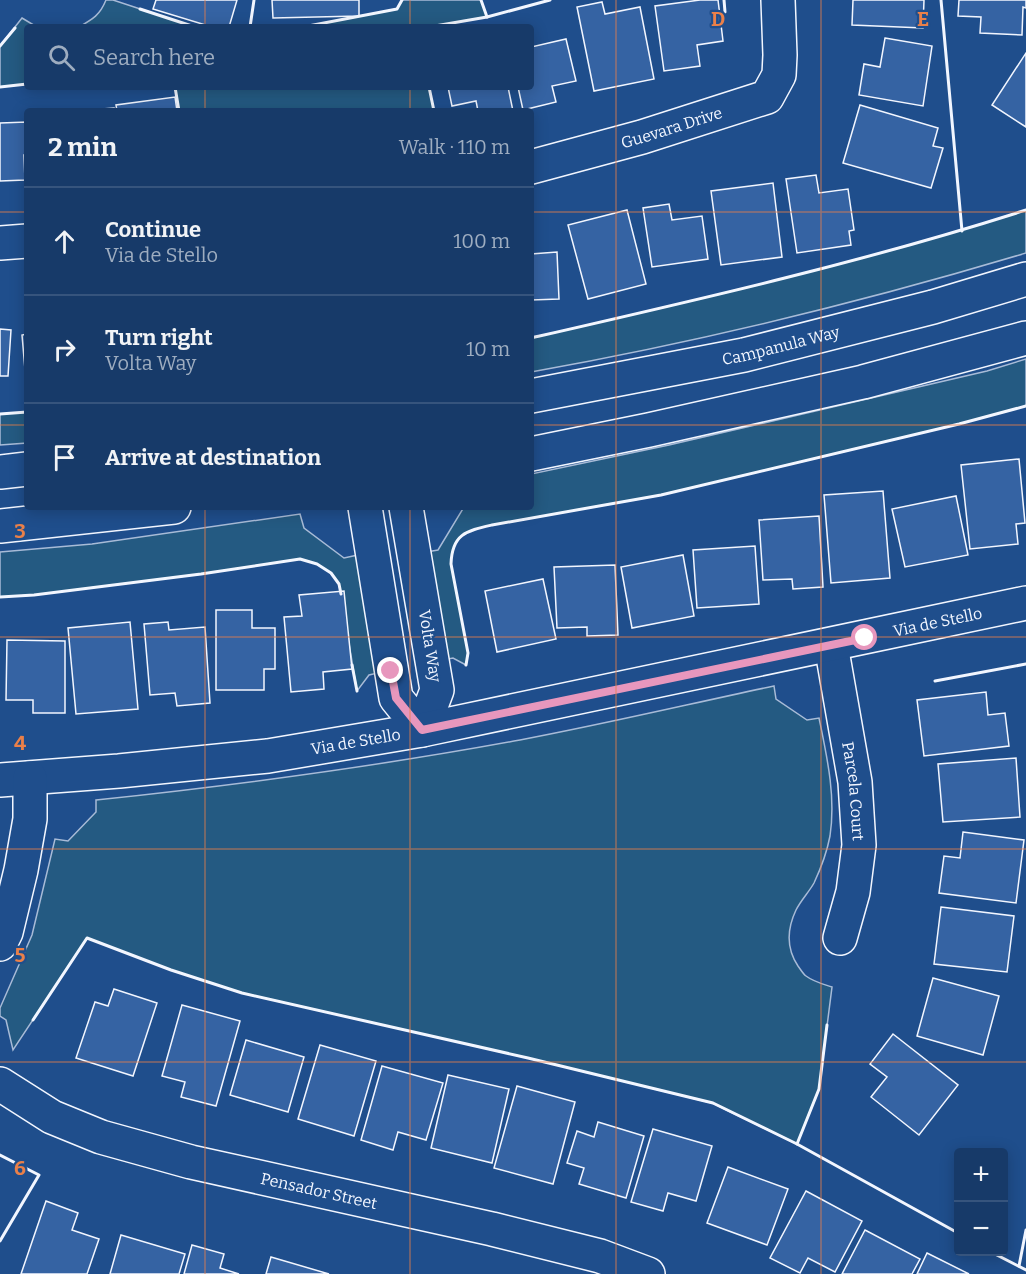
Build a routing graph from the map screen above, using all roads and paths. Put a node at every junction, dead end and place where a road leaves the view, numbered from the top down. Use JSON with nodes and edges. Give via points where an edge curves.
{"nodes":[{"id":1,"x":778,"y":0,"type":"edge"},
{"id":2,"x":534,"y":166,"type":"edge"},
{"id":3,"x":24,"y":241,"type":"edge"},
{"id":4,"x":0,"y":243,"type":"edge"},
{"id":5,"x":1026,"y":279,"type":"edge"},
{"id":6,"x":1026,"y":338,"type":"edge"},
{"id":7,"x":534,"y":395,"type":"edge"},
{"id":8,"x":534,"y":453,"type":"edge"},
{"id":9,"x":24,"y":469,"type":"edge"},
{"id":10,"x":0,"y":472,"type":"edge"},
{"id":11,"x":147,"y":510,"type":"edge"},
{"id":12,"x":365,"y":510,"type":"edge"},
{"id":13,"x":407,"y":510,"type":"edge"},
{"id":14,"x":0,"y":526,"type":"edge"},
{"id":15,"x":1026,"y":603,"type":"edge"},
{"id":16,"x":831,"y":645,"type":"junction"},
{"id":17,"x":422,"y":730,"type":"junction"},
{"id":18,"x":15,"y":779,"type":"edge"},
{"id":19,"x":840,"y":938,"type":"dead end"},
{"id":20,"x":0,"y":944,"type":"edge"},
{"id":21,"x":0,"y":1084,"type":"edge"},
{"id":22,"x":648,"y":1274,"type":"edge"}],
"edges":[{"from":1,"to":2,"type":"street","name":"Guevara Drive","via":[[779,75],[767,97]]},
{"from":3,"to":4,"type":"street"},
{"from":5,"to":7,"type":"street","name":"Campanula Way","via":[[744,355]]},
{"from":6,"to":8,"type":"street","via":[[863,382]]},
{"from":9,"to":10,"type":"street"},
{"from":11,"to":14,"type":"street"},
{"from":12,"to":17,"type":"street","via":[[396,698]]},
{"from":13,"to":17,"type":"street","name":"Volta Way","via":[[437,690]]},
{"from":15,"to":16,"type":"street","name":"Via de Stello"},
{"from":16,"to":17,"type":"street","name":"Via de Stello"},
{"from":16,"to":19,"type":"street","name":"Parcela Court","via":[[855,782],[859,845],[853,892]]},
{"from":17,"to":18,"type":"street","name":"Via de Stello","via":[[268,756]]},
{"from":18,"to":20,"type":"street","via":[[30,819],[21,870]]},
{"from":21,"to":22,"type":"street","name":"Pensador Street","via":[[52,1117],[113,1140],[191,1162],[600,1256]]}]}
